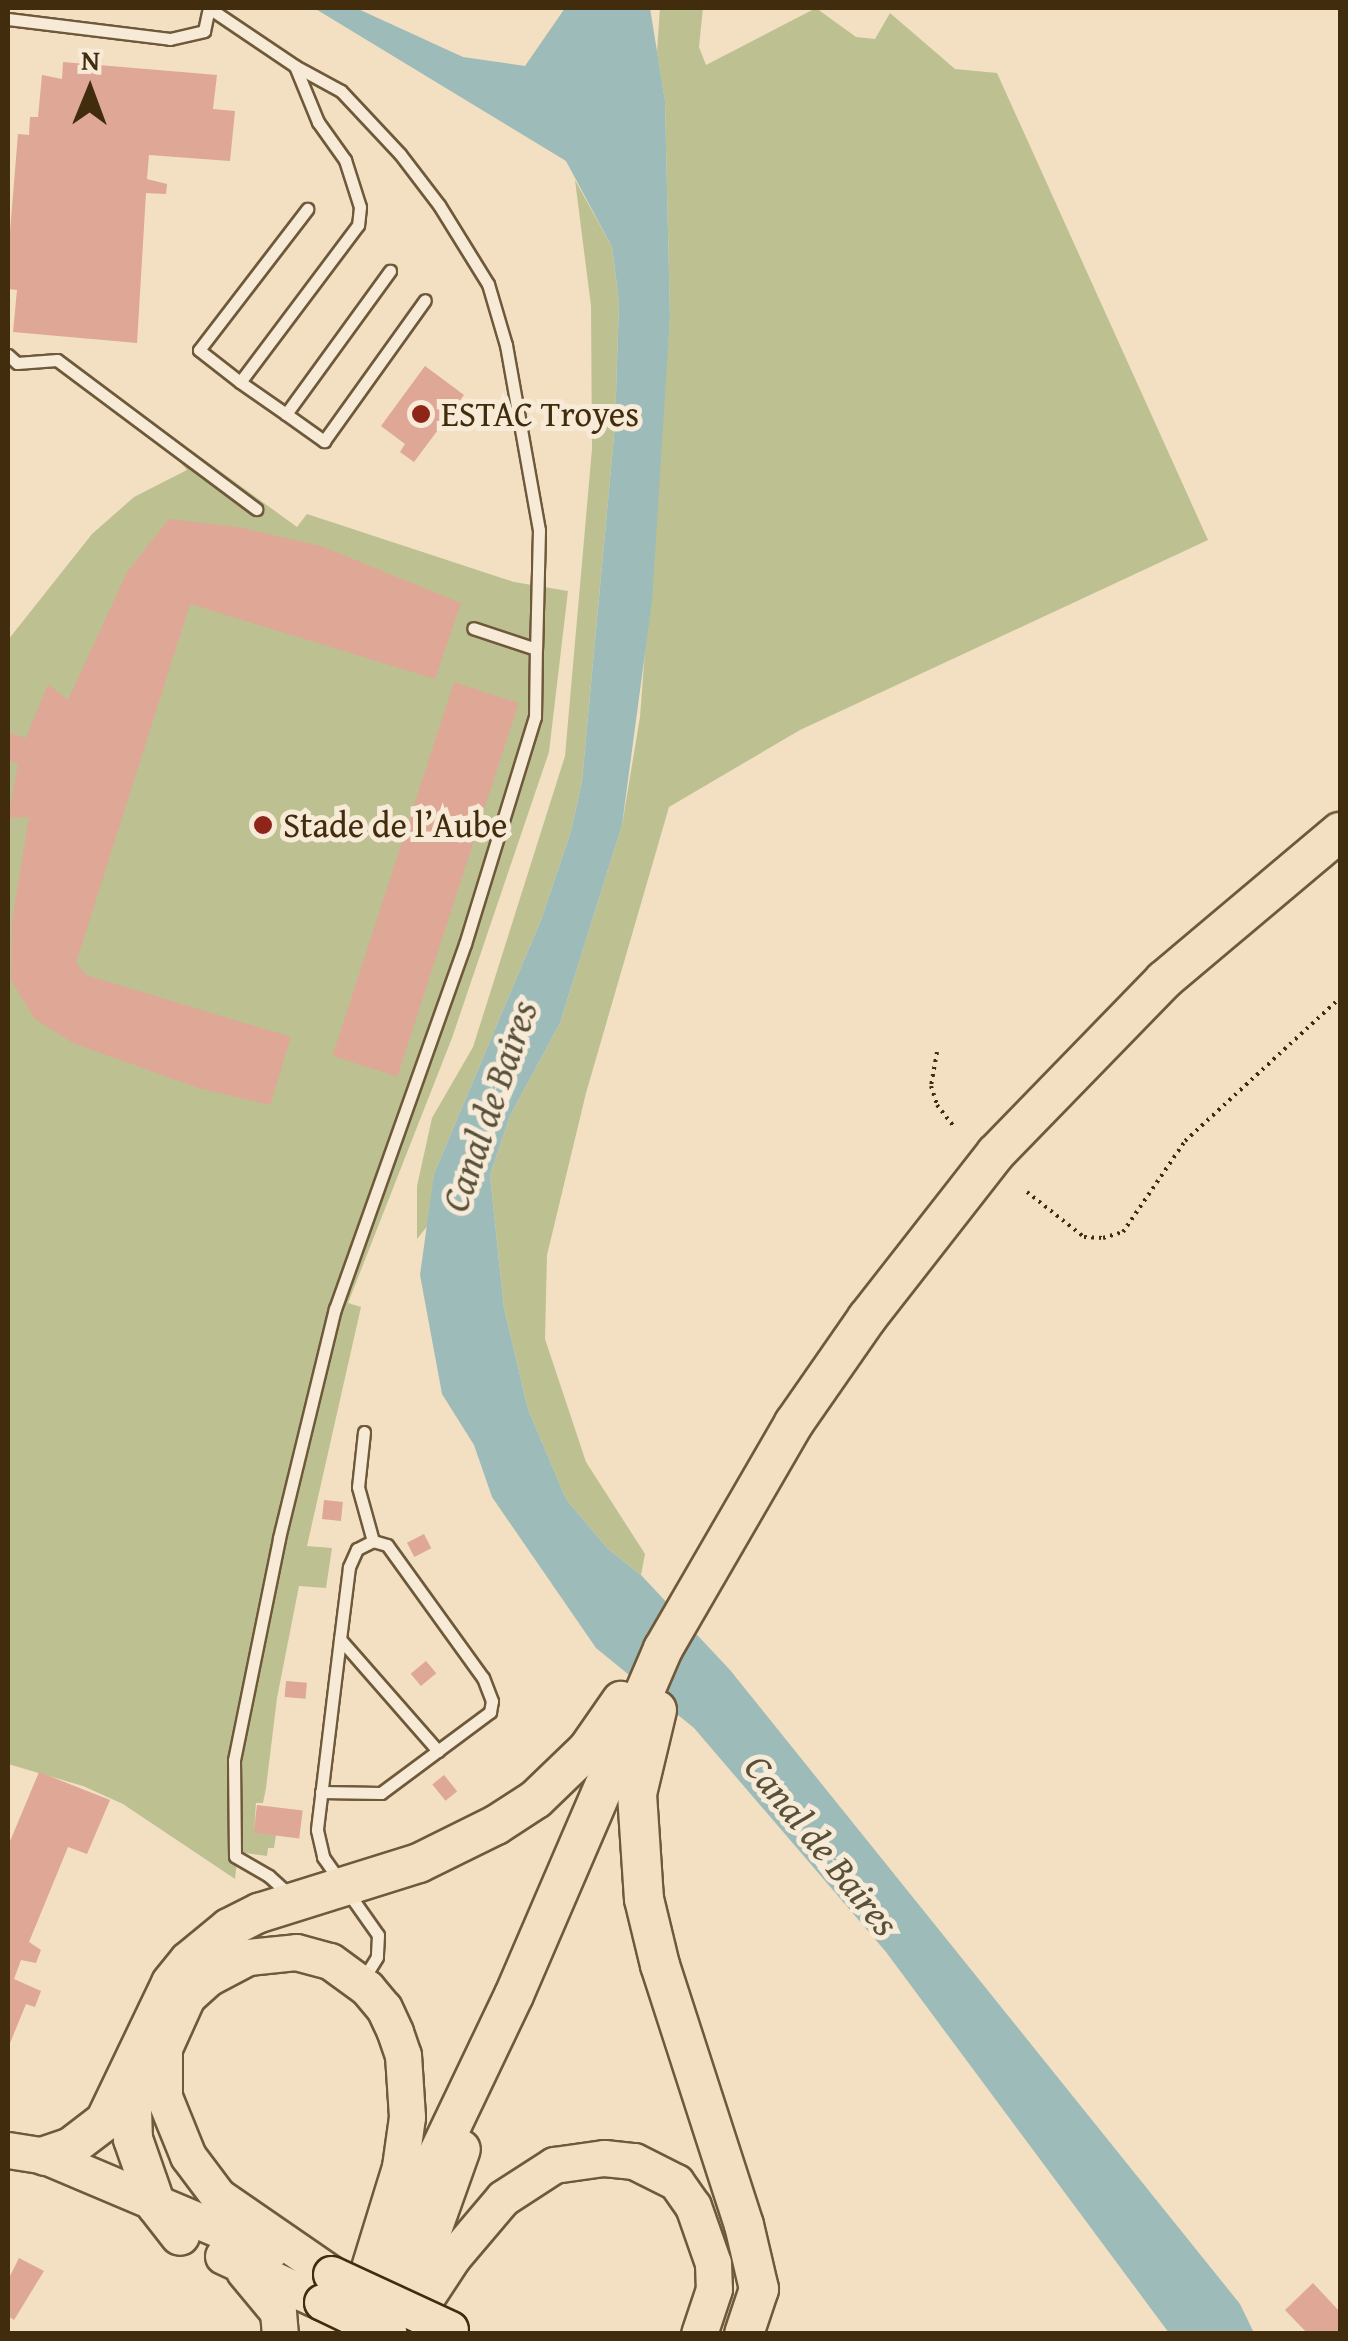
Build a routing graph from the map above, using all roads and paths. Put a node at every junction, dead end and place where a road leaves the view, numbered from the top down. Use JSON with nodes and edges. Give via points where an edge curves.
{"nodes":[{"id":1,"x":209,"y":8,"type":"edge"},
{"id":2,"x":8,"y":19,"type":"edge"},
{"id":3,"x":295,"y":66,"type":"junction"},
{"id":4,"x":307,"y":209,"type":"dead end"},
{"id":5,"x":390,"y":271,"type":"dead end"},
{"id":6,"x":425,"y":300,"type":"dead end"},
{"id":7,"x":8,"y":355,"type":"edge"},
{"id":8,"x":240,"y":382,"type":"junction"},
{"id":9,"x":286,"y":414,"type":"junction"},
{"id":10,"x":256,"y":509,"type":"dead end"},
{"id":11,"x":472,"y":628,"type":"dead end"},
{"id":12,"x":536,"y":650,"type":"junction"},
{"id":13,"x":1340,"y":832,"type":"edge"},
{"id":14,"x":1340,"y":998,"type":"edge"},
{"id":15,"x":938,"y":1052,"type":"dead end"},
{"id":16,"x":954,"y":1127,"type":"dead end"},
{"id":17,"x":1027,"y":1192,"type":"dead end"},
{"id":18,"x":364,"y":1432,"type":"dead end"},
{"id":19,"x":372,"y":1540,"type":"junction"},
{"id":20,"x":699,"y":1599,"type":"junction"},
{"id":21,"x":340,"y":1639,"type":"junction"},
{"id":22,"x":636,"y":1711,"type":"junction"},
{"id":23,"x":438,"y":1751,"type":"junction"},
{"id":24,"x":322,"y":1792,"type":"junction"},
{"id":25,"x":342,"y":1885,"type":"junction"},
{"id":26,"x":296,"y":1900,"type":"junction"},
{"id":27,"x":361,"y":1983,"type":"junction"},
{"id":28,"x":514,"y":1995,"type":"junction"},
{"id":29,"x":131,"y":2075,"type":"junction"},
{"id":30,"x":20,"y":2155,"type":"edge"},
{"id":31,"x":156,"y":2205,"type":"junction"},
{"id":32,"x":180,"y":2236,"type":"junction"},
{"id":33,"x":237,"y":2262,"type":"junction"},
{"id":34,"x":326,"y":2288,"type":"junction"},
{"id":35,"x":759,"y":2289,"type":"junction"},
{"id":36,"x":455,"y":2331,"type":"edge"},
{"id":37,"x":280,"y":2334,"type":"edge"},
{"id":38,"x":352,"y":2334,"type":"edge"},
{"id":39,"x":396,"y":2334,"type":"edge"},
{"id":40,"x":699,"y":2334,"type":"edge"},
{"id":41,"x":744,"y":2334,"type":"edge"},
{"id":42,"x":774,"y":2334,"type":"edge"}],
"edges":[{"from":1,"to":2,"type":"lane","via":[[204,31],[170,39]]},
{"from":1,"to":3,"type":"lane"},
{"from":3,"to":8,"type":"lane","via":[[318,122],[345,160],[360,207],[358,225]]},
{"from":3,"to":12,"type":"lane","via":[[341,90],[400,154],[488,284],[506,344],[540,530]]},
{"from":4,"to":8,"type":"lane","via":[[199,350]]},
{"from":5,"to":9,"type":"lane"},
{"from":6,"to":9,"type":"lane","via":[[324,441]]},
{"from":7,"to":10,"type":"lane","via":[[17,363],[57,360]]},
{"from":8,"to":9,"type":"lane"},
{"from":11,"to":12,"type":"lane"},
{"from":12,"to":26,"type":"lane","via":[[534,716],[465,944],[335,1309],[278,1538],[234,1760],[234,1856]]},
{"from":13,"to":20,"type":"highway","via":[[1164,980],[996,1153],[867,1318],[749,1497]]},
{"from":14,"to":17,"type":"path","via":[[1185,1141],[1123,1232],[1084,1237]]},
{"from":15,"to":16,"type":"path","via":[[931,1086],[936,1106]]},
{"from":18,"to":19,"type":"lane","via":[[358,1487]]},
{"from":19,"to":21,"type":"lane","via":[[357,1549],[349,1567]]},
{"from":19,"to":23,"type":"lane","via":[[387,1545],[483,1678],[492,1701],[490,1712]]},
{"from":20,"to":22,"type":"highway"},
{"from":20,"to":22,"type":"highway","via":[[663,1649]]},
{"from":21,"to":23,"type":"lane"},
{"from":21,"to":24,"type":"lane"},
{"from":22,"to":25,"type":"highway","via":[[536,1799],[496,1825],[419,1863]]},
{"from":22,"to":28,"type":"highway"},
{"from":22,"to":35,"type":"highway","via":[[644,1899],[731,2174]]},
{"from":23,"to":24,"type":"lane","via":[[381,1793]]},
{"from":24,"to":25,"type":"lane","via":[[317,1830],[323,1857]]},
{"from":25,"to":26,"type":"highway"},
{"from":25,"to":27,"type":"lane","via":[[378,1934],[377,1956]]},
{"from":26,"to":29,"type":"highway","via":[[228,1928],[189,1961],[148,2025]]},
{"from":27,"to":34,"type":"main road","via":[[330,1961],[296,1952],[248,1956],[187,1997],[164,2048],[164,2098],[188,2156],[218,2196]]},
{"from":27,"to":38,"type":"main road","via":[[395,2032],[408,2090],[400,2167]]},
{"from":28,"to":38,"type":"highway"},
{"from":28,"to":39,"type":"highway"},
{"from":29,"to":30,"type":"highway","via":[[105,2120],[72,2147]]},
{"from":29,"to":31,"type":"highway","via":[[133,2139]]},
{"from":30,"to":31,"type":"main road"},
{"from":30,"to":32,"type":"main road"},
{"from":31,"to":32,"type":"highway"},
{"from":31,"to":34,"type":"main road"},
{"from":32,"to":33,"type":"main road"},
{"from":33,"to":34,"type":"main road"},
{"from":33,"to":37,"type":"main road","via":[[278,2312]]},
{"from":34,"to":36,"type":"main road","bridge":true},
{"from":34,"to":39,"type":"main road","bridge":true},
{"from":35,"to":41,"type":"highway"},
{"from":35,"to":42,"type":"highway"},
{"from":39,"to":40,"type":"main road","via":[[503,2198],[554,2165],[604,2158],[634,2162],[676,2182],[693,2206],[714,2263],[714,2288]]}]}
